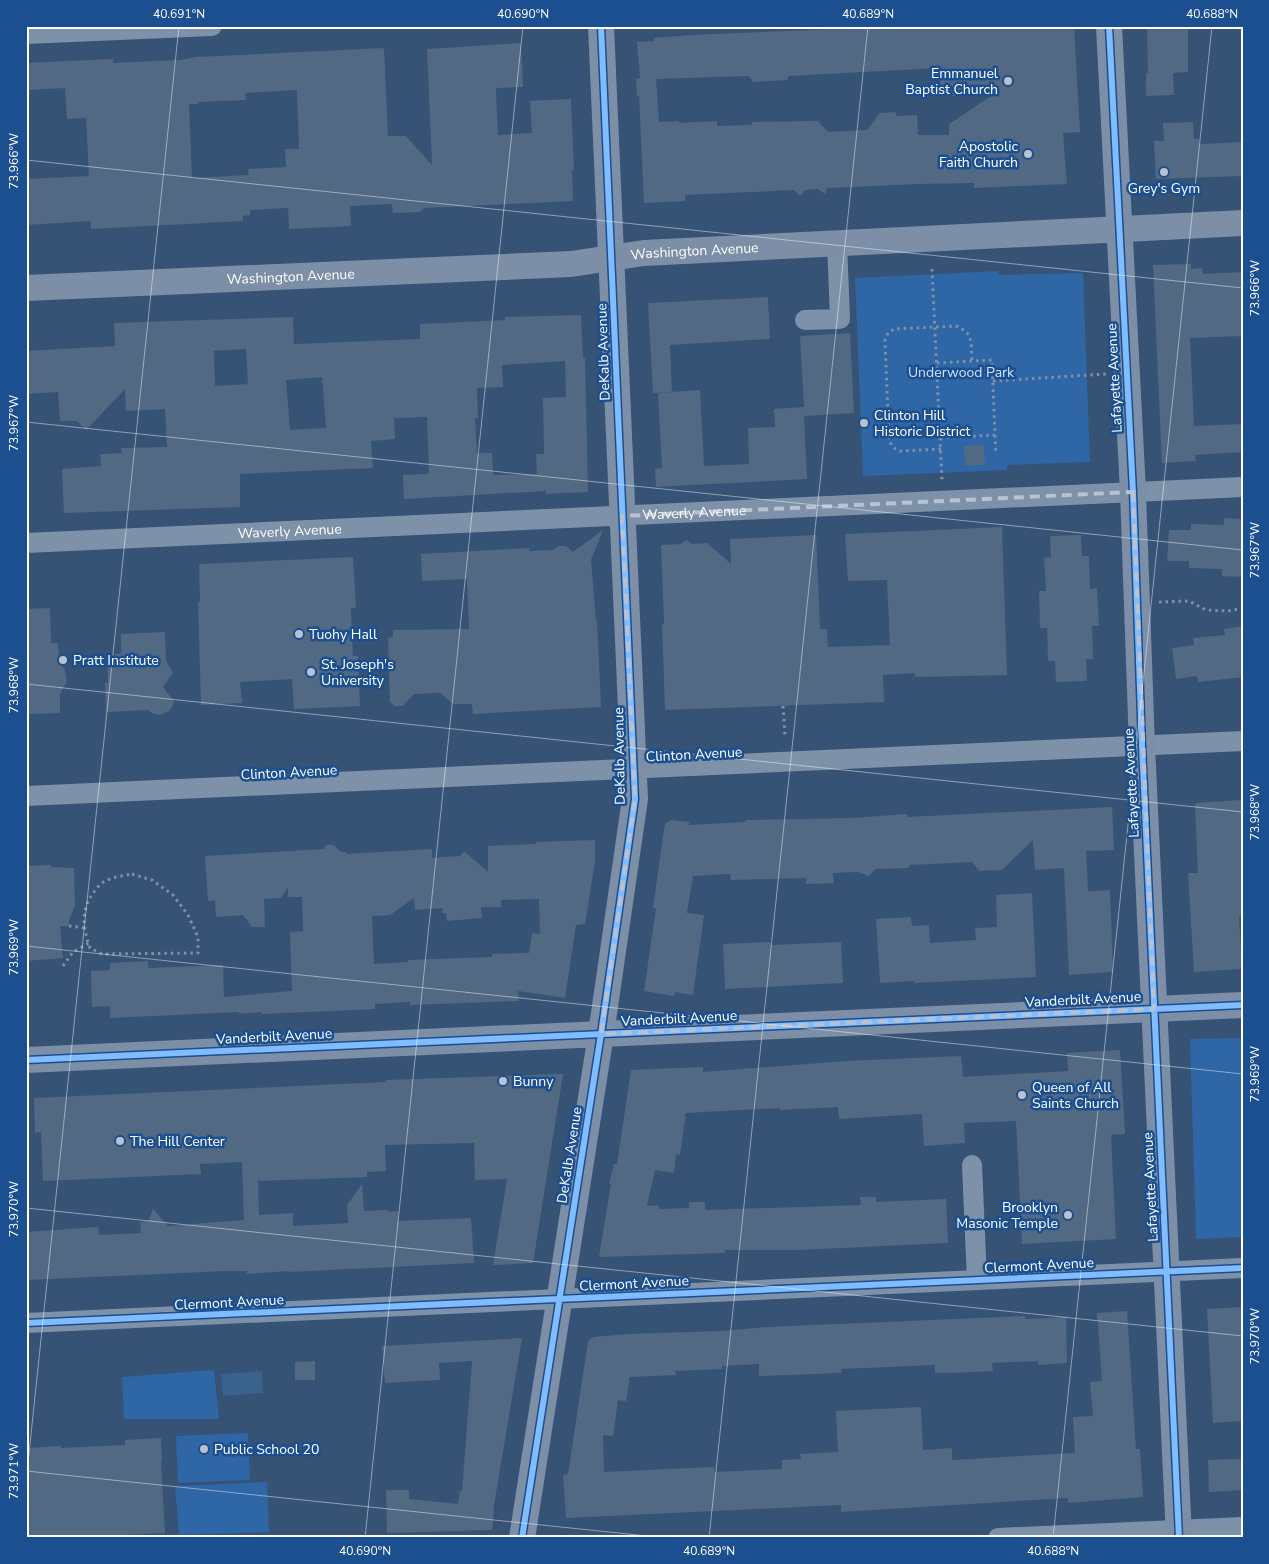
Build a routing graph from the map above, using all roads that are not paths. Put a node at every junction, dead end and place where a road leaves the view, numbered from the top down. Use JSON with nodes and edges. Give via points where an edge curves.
{"nodes":[{"id":1,"x":212,"y":26,"type":"edge"},
{"id":2,"x":601,"y":26,"type":"edge"},
{"id":3,"x":1109,"y":26,"type":"edge"},
{"id":4,"x":26,"y":34,"type":"edge"},
{"id":5,"x":1243,"y":223,"type":"edge"},
{"id":6,"x":1119,"y":229,"type":"junction"},
{"id":7,"x":837,"y":243,"type":"junction"},
{"id":8,"x":612,"y":257,"type":"junction"},
{"id":9,"x":26,"y":288,"type":"edge"},
{"id":10,"x":805,"y":320,"type":"dead end"},
{"id":11,"x":1243,"y":487,"type":"edge"},
{"id":12,"x":1133,"y":492,"type":"junction"},
{"id":13,"x":622,"y":516,"type":"junction"},
{"id":14,"x":26,"y":543,"type":"edge"},
{"id":15,"x":1243,"y":741,"type":"edge"},
{"id":16,"x":1142,"y":746,"type":"junction"},
{"id":17,"x":634,"y":769,"type":"junction"},
{"id":18,"x":26,"y":796,"type":"edge"},
{"id":19,"x":1243,"y":1004,"type":"edge"},
{"id":20,"x":1154,"y":1009,"type":"junction"},
{"id":21,"x":601,"y":1034,"type":"junction"},
{"id":22,"x":26,"y":1060,"type":"edge"},
{"id":23,"x":972,"y":1165,"type":"dead end"},
{"id":24,"x":1243,"y":1268,"type":"edge"},
{"id":25,"x":1166,"y":1272,"type":"junction"},
{"id":26,"x":977,"y":1280,"type":"junction"},
{"id":27,"x":560,"y":1299,"type":"junction"},
{"id":28,"x":26,"y":1323,"type":"edge"},
{"id":29,"x":1243,"y":1527,"type":"edge"},
{"id":30,"x":1179,"y":1534,"type":"edge"},
{"id":31,"x":522,"y":1538,"type":"edge"},
{"id":32,"x":998,"y":1538,"type":"edge"}],
"edges":[{"from":1,"to":4,"type":"street"},
{"from":2,"to":8,"type":"main road","name":"DeKalb Avenue"},
{"from":3,"to":6,"type":"main road","name":"Lafayette Avenue"},
{"from":5,"to":6,"type":"main road","name":"Washington Avenue"},
{"from":6,"to":7,"type":"main road","name":"Washington Avenue"},
{"from":6,"to":12,"type":"main road","name":"Lafayette Avenue"},
{"from":7,"to":8,"type":"main road","name":"Washington Avenue"},
{"from":7,"to":10,"type":"street","via":[[840,319]]},
{"from":8,"to":9,"type":"main road","name":"Washington Avenue","via":[[571,264]]},
{"from":8,"to":13,"type":"main road","name":"DeKalb Avenue"},
{"from":11,"to":12,"type":"street","name":"Waverly Avenue"},
{"from":12,"to":13,"type":"street","name":"Waverly Avenue"},
{"from":12,"to":16,"type":"main road","name":"Lafayette Avenue"},
{"from":13,"to":14,"type":"street","name":"Waverly Avenue"},
{"from":13,"to":17,"type":"main road","name":"DeKalb Avenue"},
{"from":15,"to":16,"type":"street","name":"Clinton Avenue"},
{"from":16,"to":17,"type":"street","name":"Clinton Avenue"},
{"from":16,"to":20,"type":"main road","name":"Lafayette Avenue"},
{"from":17,"to":18,"type":"street","name":"Clinton Avenue"},
{"from":17,"to":21,"type":"main road","name":"DeKalb Avenue","via":[[635,799]]},
{"from":19,"to":20,"type":"main road","name":"Vanderbilt Avenue"},
{"from":20,"to":21,"type":"main road","name":"Vanderbilt Avenue"},
{"from":20,"to":25,"type":"main road","name":"Lafayette Avenue"},
{"from":21,"to":22,"type":"main road","name":"Vanderbilt Avenue"},
{"from":21,"to":27,"type":"main road","name":"DeKalb Avenue"},
{"from":23,"to":26,"type":"street"},
{"from":24,"to":25,"type":"street","name":"Clermont Avenue"},
{"from":25,"to":26,"type":"street","name":"Clermont Avenue"},
{"from":25,"to":30,"type":"main road","name":"Lafayette Avenue"},
{"from":26,"to":27,"type":"street","name":"Clermont Avenue"},
{"from":27,"to":28,"type":"street","name":"Clermont Avenue"},
{"from":27,"to":31,"type":"main road","name":"DeKalb Avenue"},
{"from":29,"to":30,"type":"street"},
{"from":30,"to":32,"type":"street"}]}
